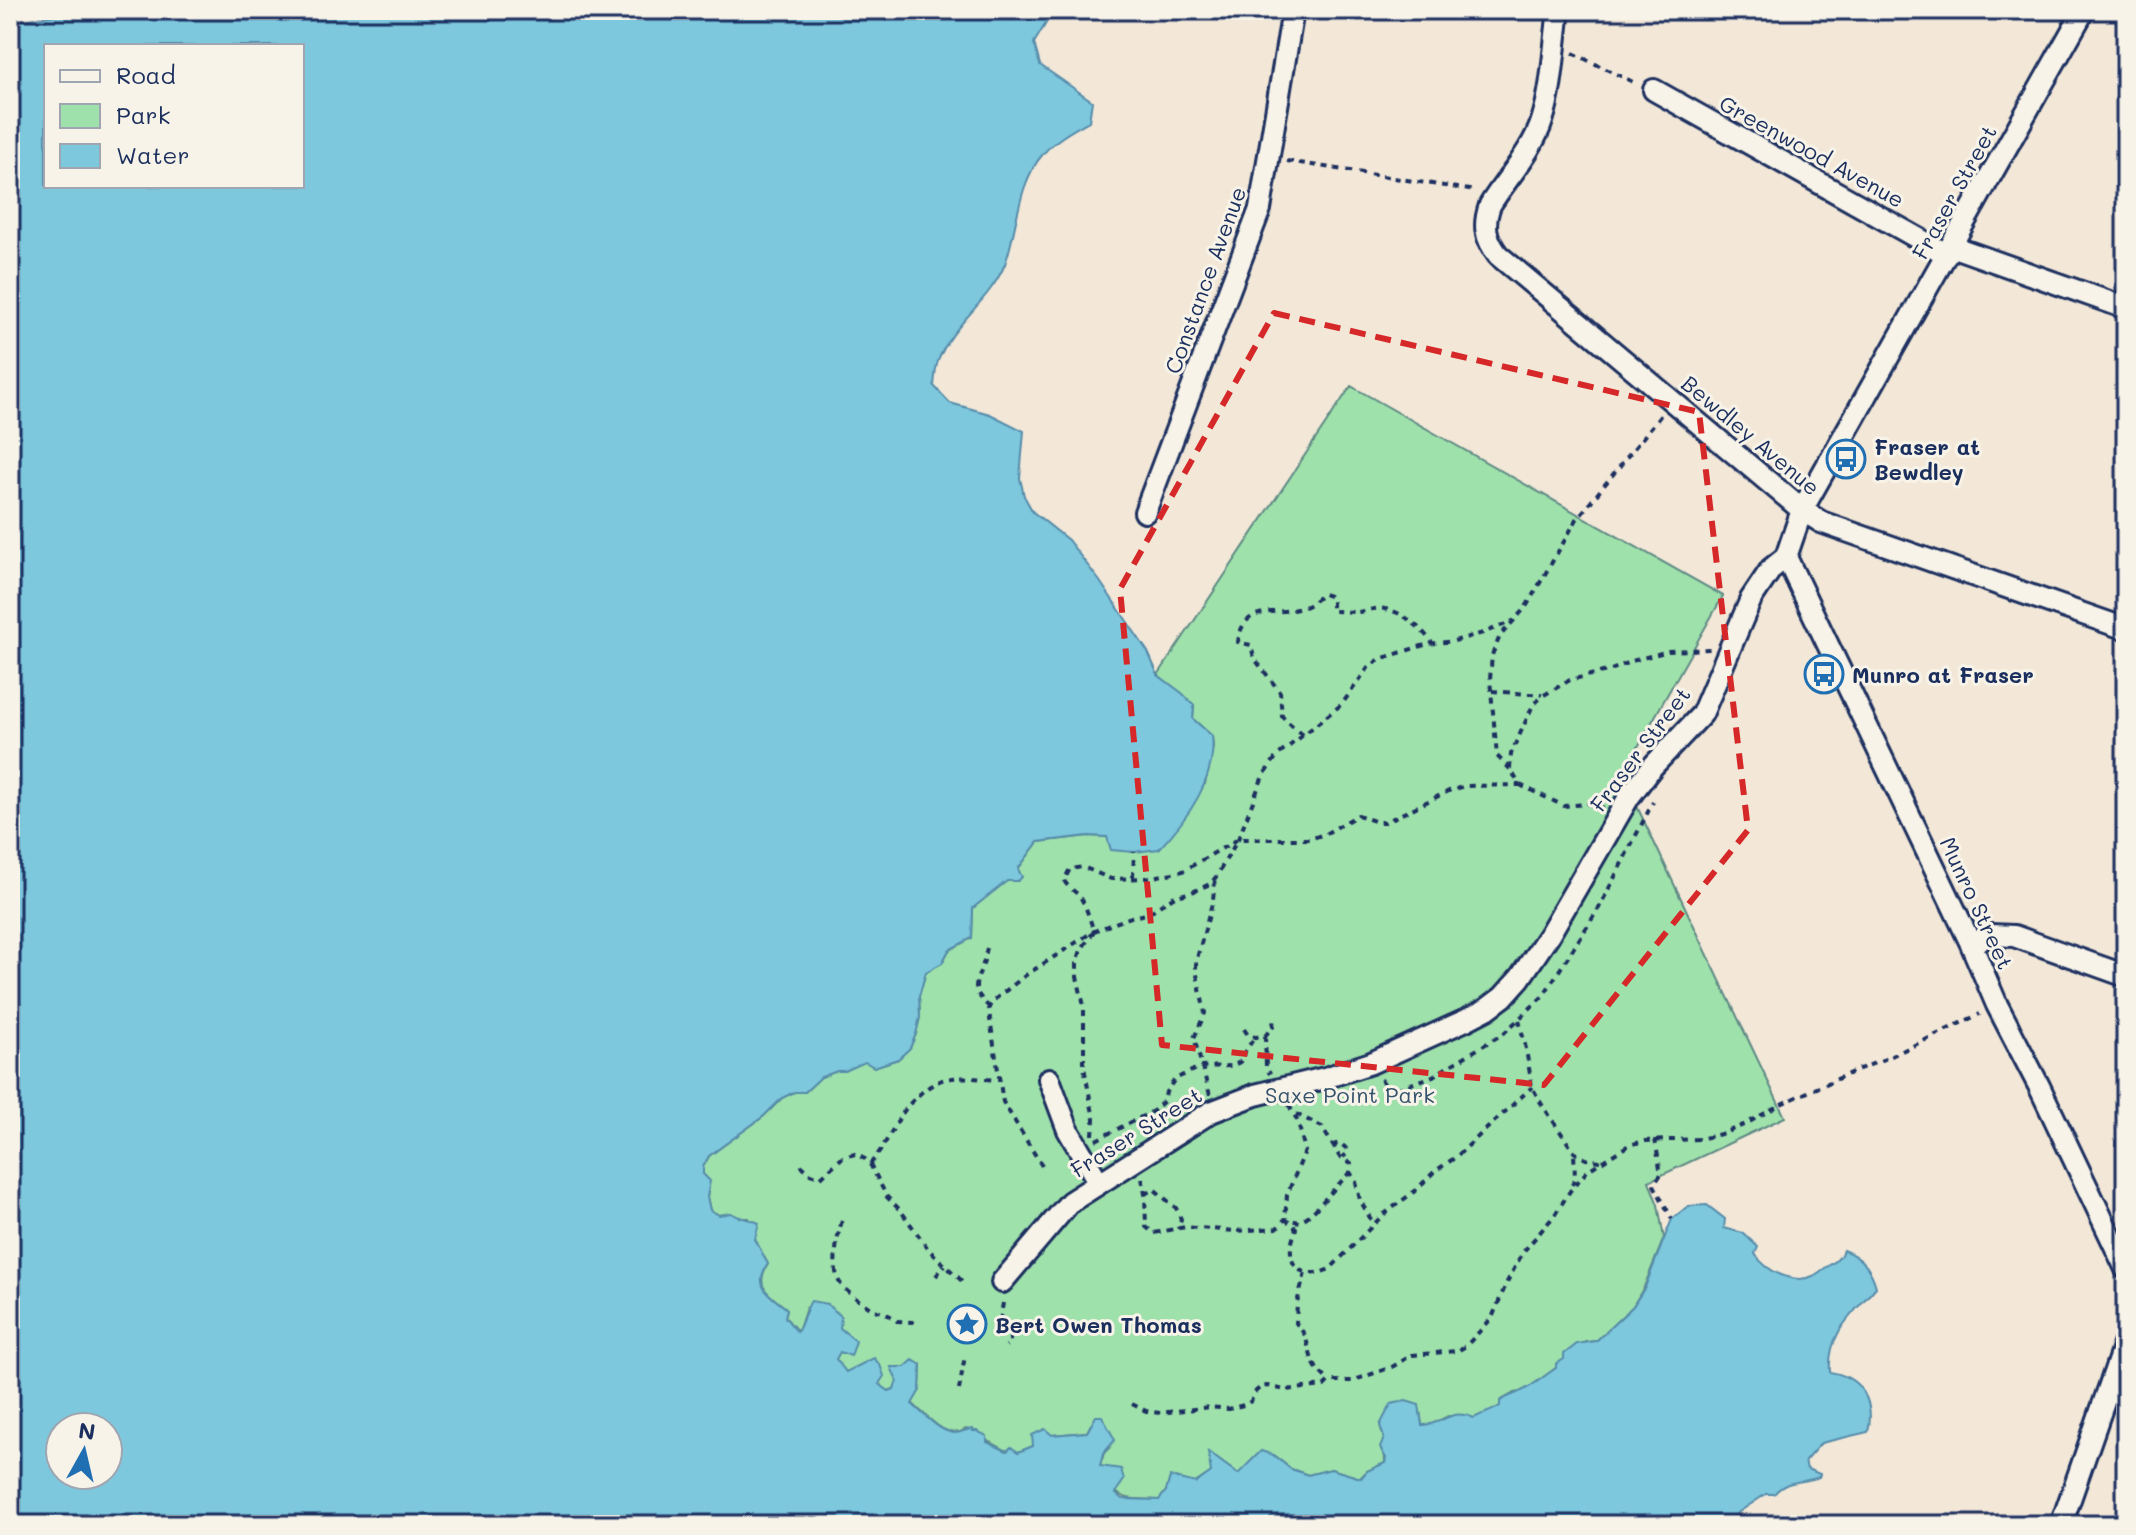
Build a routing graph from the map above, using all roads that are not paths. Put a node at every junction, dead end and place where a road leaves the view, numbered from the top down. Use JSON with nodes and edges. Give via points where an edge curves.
{"nodes":[{"id":1,"x":1293,"y":10,"type":"edge"},
{"id":2,"x":1559,"y":10,"type":"edge"},
{"id":3,"x":2084,"y":10,"type":"edge"},
{"id":4,"x":1654,"y":90,"type":"road end"},
{"id":5,"x":1948,"y":250,"type":"junction"},
{"id":6,"x":2126,"y":308,"type":"edge"},
{"id":7,"x":1802,"y":510,"type":"junction"},
{"id":8,"x":1145,"y":512,"type":"dead end"},
{"id":9,"x":1786,"y":557,"type":"junction"},
{"id":10,"x":2126,"y":629,"type":"edge"},
{"id":11,"x":1971,"y":944,"type":"junction"},
{"id":12,"x":2126,"y":976,"type":"edge"},
{"id":13,"x":1049,"y":1079,"type":"dead end"},
{"id":14,"x":1099,"y":1183,"type":"junction"},
{"id":15,"x":2126,"y":1269,"type":"edge"},
{"id":16,"x":1002,"y":1282,"type":"dead end"},
{"id":17,"x":2126,"y":1339,"type":"edge"},
{"id":18,"x":2061,"y":1525,"type":"edge"}],
"edges":[{"from":1,"to":8,"type":"street","name":"Constance Avenue","via":[[1260,209]]},
{"from":2,"to":7,"type":"street","name":"Bewdley Avenue","via":[[1542,122],[1487,215],[1488,240],[1498,255]]},
{"from":3,"to":5,"type":"street","name":"Fraser Street"},
{"from":4,"to":5,"type":"street","name":"Greenwood Avenue"},
{"from":5,"to":6,"type":"street","name":"Greenwood Avenue"},
{"from":5,"to":7,"type":"street","name":"Fraser Street"},
{"from":7,"to":9,"type":"street","name":"Fraser Street"},
{"from":7,"to":10,"type":"street","name":"Bewdley Avenue","via":[[1821,522]]},
{"from":9,"to":11,"type":"street","name":"Munro Street"},
{"from":9,"to":14,"type":"street","name":"Fraser Street","via":[[1760,583],[1702,714],[1629,797],[1549,935],[1503,997],[1466,1020],[1371,1063],[1215,1110]]},
{"from":11,"to":12,"type":"street","via":[[1991,935],[2014,936]]},
{"from":11,"to":15,"type":"street","name":"Munro Street"},
{"from":13,"to":14,"type":"street","via":[[1068,1130]]},
{"from":14,"to":16,"type":"street","name":"Fraser Street","via":[[1070,1202]]},
{"from":17,"to":18,"type":"street"}]}
